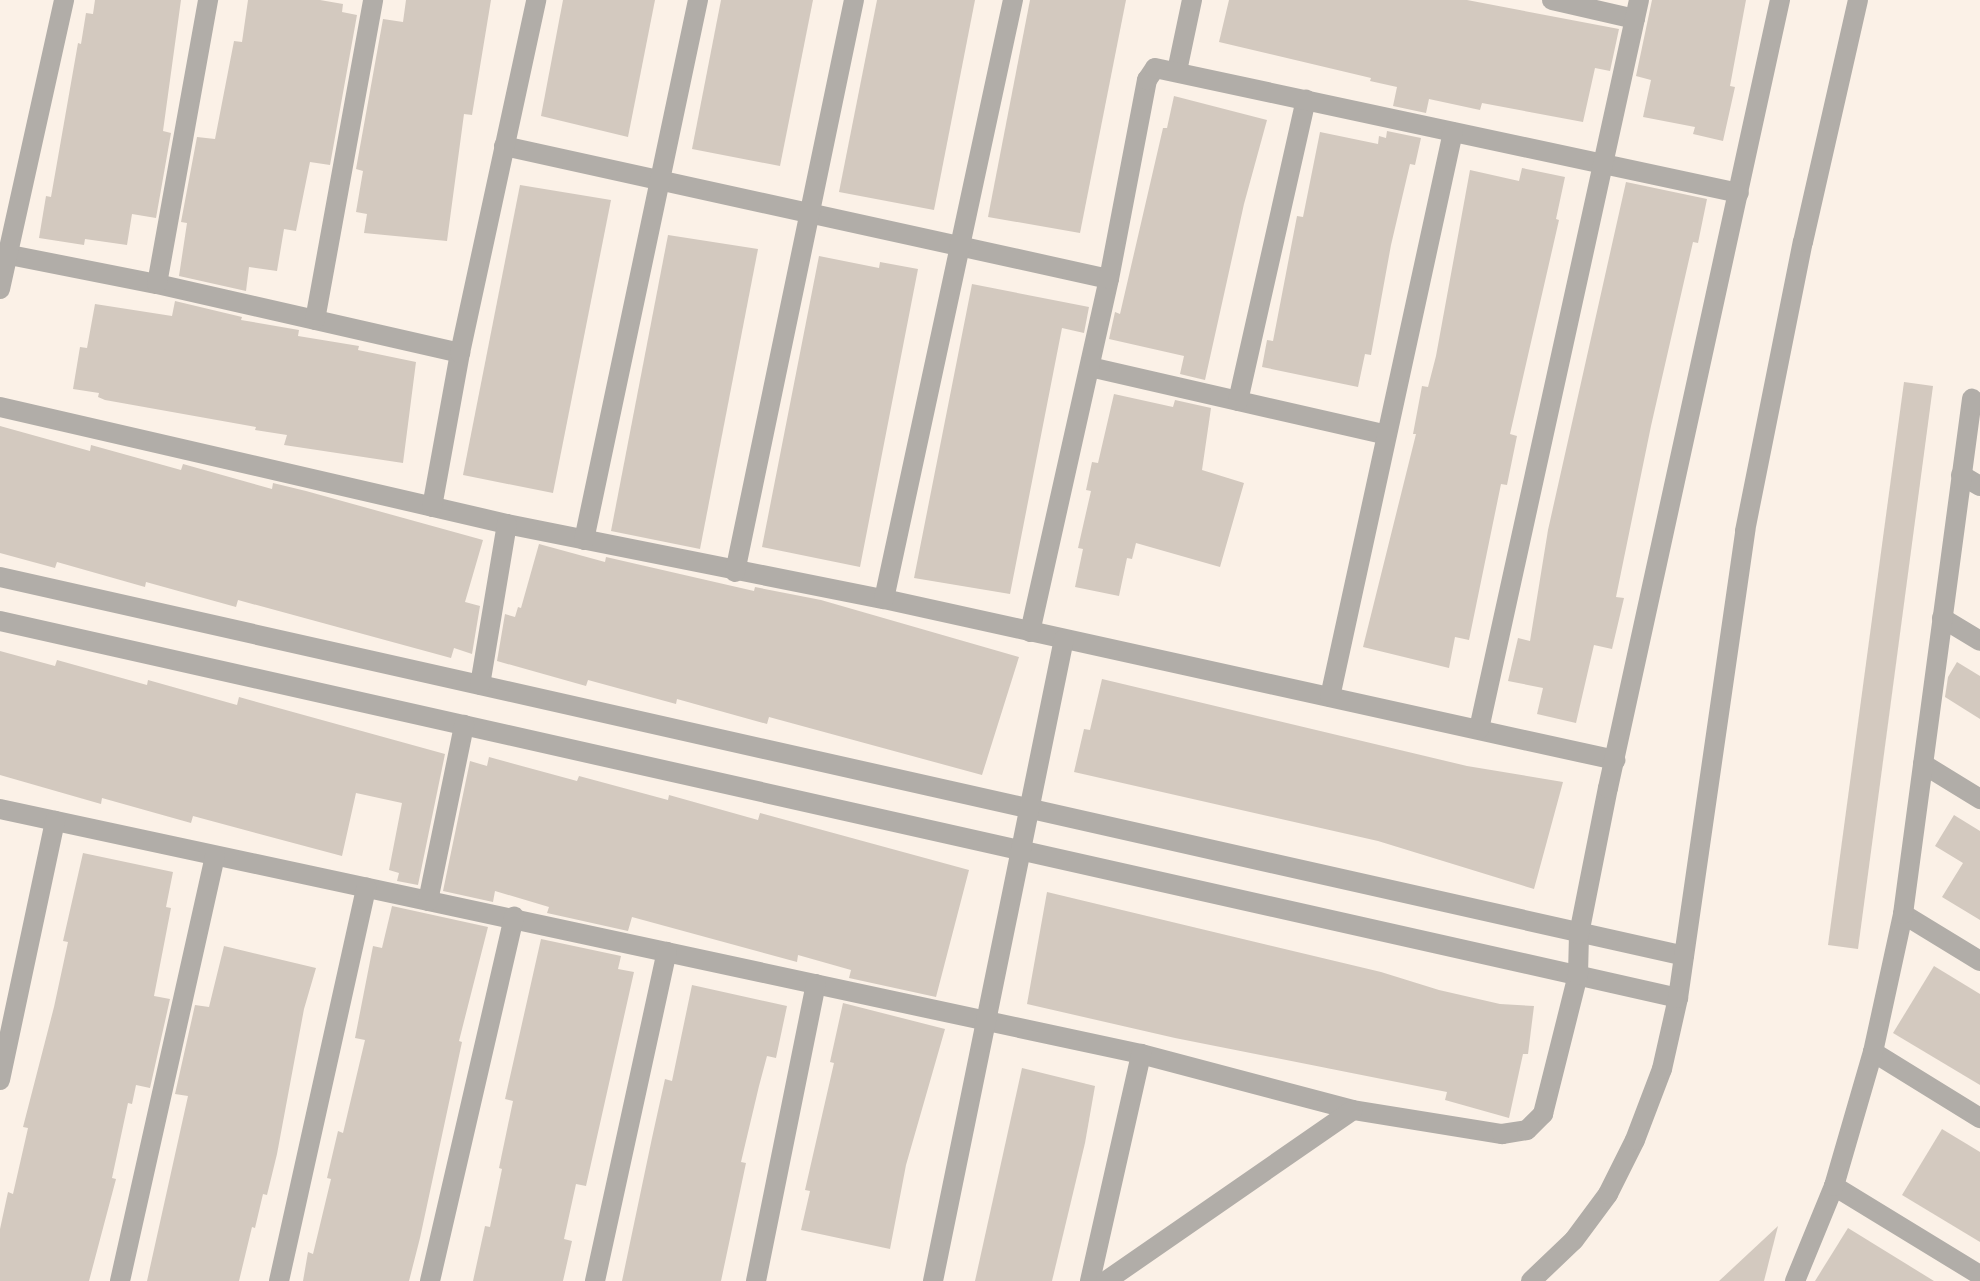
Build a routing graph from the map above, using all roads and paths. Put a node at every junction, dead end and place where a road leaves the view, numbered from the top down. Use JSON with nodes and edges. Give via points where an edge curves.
{"nodes":[{"id":1,"x":64,"y":0,"type":"edge"},
{"id":2,"x":208,"y":0,"type":"edge"},
{"id":3,"x":373,"y":0,"type":"edge"},
{"id":4,"x":536,"y":0,"type":"edge"},
{"id":5,"x":698,"y":0,"type":"edge"},
{"id":6,"x":854,"y":0,"type":"edge"},
{"id":7,"x":1013,"y":0,"type":"edge"},
{"id":8,"x":1192,"y":0,"type":"edge"},
{"id":9,"x":1552,"y":0,"type":"edge"},
{"id":10,"x":1780,"y":0,"type":"edge"},
{"id":11,"x":1858,"y":0,"type":"edge"},
{"id":12,"x":1637,"y":10,"type":"edge"},
{"id":13,"x":1177,"y":71,"type":"junction"},
{"id":14,"x":1306,"y":100,"type":"junction"},
{"id":15,"x":1453,"y":132,"type":"junction"},
{"id":16,"x":504,"y":146,"type":"junction"},
{"id":17,"x":1603,"y":165,"type":"junction"},
{"id":18,"x":659,"y":181,"type":"junction"},
{"id":19,"x":1739,"y":193,"type":"junction"},
{"id":20,"x":809,"y":214,"type":"junction"},
{"id":21,"x":959,"y":246,"type":"junction"},
{"id":22,"x":3,"y":254,"type":"edge"},
{"id":23,"x":1109,"y":279,"type":"junction"},
{"id":24,"x":157,"y":284,"type":"junction"},
{"id":25,"x":0,"y":289,"type":"edge"},
{"id":26,"x":315,"y":320,"type":"junction"},
{"id":27,"x":460,"y":353,"type":"junction"},
{"id":28,"x":1090,"y":367,"type":"junction"},
{"id":29,"x":1972,"y":399,"type":"dead end"},
{"id":30,"x":1238,"y":401,"type":"junction"},
{"id":31,"x":0,"y":407,"type":"edge"},
{"id":32,"x":1386,"y":435,"type":"junction"},
{"id":33,"x":1961,"y":475,"type":"junction"},
{"id":34,"x":1980,"y":486,"type":"edge"},
{"id":35,"x":432,"y":507,"type":"junction"},
{"id":36,"x":507,"y":524,"type":"junction"},
{"id":37,"x":584,"y":540,"type":"junction"},
{"id":38,"x":735,"y":572,"type":"junction"},
{"id":39,"x":0,"y":577,"type":"edge"},
{"id":40,"x":884,"y":599,"type":"junction"},
{"id":41,"x":1942,"y":618,"type":"junction"},
{"id":42,"x":0,"y":621,"type":"edge"},
{"id":43,"x":1030,"y":632,"type":"junction"},
{"id":44,"x":1064,"y":639,"type":"junction"},
{"id":45,"x":1980,"y":641,"type":"edge"},
{"id":46,"x":480,"y":685,"type":"junction"},
{"id":47,"x":1330,"y":697,"type":"junction"},
{"id":48,"x":464,"y":725,"type":"junction"},
{"id":49,"x":1479,"y":729,"type":"junction"},
{"id":50,"x":1615,"y":760,"type":"junction"},
{"id":51,"x":1923,"y":764,"type":"junction"},
{"id":52,"x":1980,"y":799,"type":"edge"},
{"id":53,"x":0,"y":809,"type":"edge"},
{"id":54,"x":1029,"y":809,"type":"junction"},
{"id":55,"x":55,"y":821,"type":"junction"},
{"id":56,"x":1021,"y":850,"type":"junction"},
{"id":57,"x":215,"y":856,"type":"junction"},
{"id":58,"x":366,"y":888,"type":"junction"},
{"id":59,"x":428,"y":901,"type":"junction"},
{"id":60,"x":1903,"y":914,"type":"junction"},
{"id":61,"x":514,"y":917,"type":"junction"},
{"id":62,"x":1579,"y":934,"type":"junction"},
{"id":63,"x":667,"y":952,"type":"junction"},
{"id":64,"x":1684,"y":956,"type":"junction"},
{"id":65,"x":1980,"y":961,"type":"edge"},
{"id":66,"x":1578,"y":975,"type":"junction"},
{"id":67,"x":816,"y":984,"type":"junction"},
{"id":68,"x":1678,"y":998,"type":"junction"},
{"id":69,"x":986,"y":1021,"type":"junction"},
{"id":70,"x":1873,"y":1052,"type":"junction"},
{"id":71,"x":1141,"y":1054,"type":"junction"},
{"id":72,"x":0,"y":1080,"type":"edge"},
{"id":73,"x":1353,"y":1110,"type":"junction"},
{"id":74,"x":1980,"y":1118,"type":"edge"},
{"id":75,"x":1834,"y":1186,"type":"junction"},
{"id":76,"x":1980,"y":1275,"type":"edge"},
{"id":77,"x":120,"y":1281,"type":"edge"},
{"id":78,"x":279,"y":1281,"type":"edge"},
{"id":79,"x":430,"y":1281,"type":"edge"},
{"id":80,"x":595,"y":1281,"type":"edge"},
{"id":81,"x":756,"y":1281,"type":"edge"},
{"id":82,"x":933,"y":1281,"type":"edge"},
{"id":83,"x":1090,"y":1281,"type":"edge"},
{"id":84,"x":1106,"y":1281,"type":"edge"},
{"id":85,"x":1531,"y":1281,"type":"edge"},
{"id":86,"x":1795,"y":1281,"type":"edge"}],
"edges":[{"from":1,"to":22,"type":"street"},
{"from":2,"to":24,"type":"street"},
{"from":3,"to":26,"type":"street"},
{"from":4,"to":16,"type":"street"},
{"from":5,"to":18,"type":"street"},
{"from":6,"to":20,"type":"street"},
{"from":7,"to":21,"type":"street"},
{"from":8,"to":13,"type":"street"},
{"from":9,"to":12,"type":"street"},
{"from":10,"to":19,"type":"street"},
{"from":11,"to":64,"type":"street","via":[[1745,531]]},
{"from":12,"to":17,"type":"street"},
{"from":13,"to":14,"type":"street"},
{"from":13,"to":23,"type":"street","via":[[1155,68],[1147,80]]},
{"from":14,"to":15,"type":"street"},
{"from":14,"to":30,"type":"street"},
{"from":15,"to":17,"type":"street"},
{"from":15,"to":32,"type":"street"},
{"from":16,"to":18,"type":"street"},
{"from":16,"to":27,"type":"street"},
{"from":17,"to":19,"type":"street"},
{"from":17,"to":49,"type":"street"},
{"from":18,"to":20,"type":"street"},
{"from":18,"to":37,"type":"street"},
{"from":19,"to":50,"type":"street"},
{"from":20,"to":21,"type":"street"},
{"from":20,"to":38,"type":"street"},
{"from":21,"to":23,"type":"street"},
{"from":21,"to":40,"type":"street"},
{"from":22,"to":24,"type":"street"},
{"from":22,"to":25,"type":"street"},
{"from":23,"to":28,"type":"street"},
{"from":24,"to":26,"type":"street"},
{"from":26,"to":27,"type":"street"},
{"from":27,"to":35,"type":"street"},
{"from":28,"to":30,"type":"street"},
{"from":28,"to":43,"type":"street"},
{"from":29,"to":33,"type":"street"},
{"from":30,"to":32,"type":"street"},
{"from":31,"to":35,"type":"street"},
{"from":32,"to":47,"type":"street"},
{"from":33,"to":34,"type":"street"},
{"from":33,"to":41,"type":"street"},
{"from":35,"to":36,"type":"street"},
{"from":36,"to":37,"type":"street"},
{"from":36,"to":46,"type":"street"},
{"from":37,"to":38,"type":"street"},
{"from":38,"to":40,"type":"street"},
{"from":39,"to":46,"type":"street"},
{"from":40,"to":43,"type":"street"},
{"from":41,"to":45,"type":"street"},
{"from":41,"to":51,"type":"street"},
{"from":42,"to":48,"type":"street"},
{"from":43,"to":44,"type":"street"},
{"from":44,"to":47,"type":"street"},
{"from":44,"to":54,"type":"street"},
{"from":46,"to":54,"type":"street"},
{"from":47,"to":49,"type":"street"},
{"from":48,"to":56,"type":"street"},
{"from":48,"to":59,"type":"street"},
{"from":49,"to":50,"type":"street"},
{"from":50,"to":62,"type":"street"},
{"from":51,"to":52,"type":"street"},
{"from":51,"to":60,"type":"street"},
{"from":53,"to":55,"type":"street"},
{"from":54,"to":56,"type":"street"},
{"from":54,"to":62,"type":"street"},
{"from":55,"to":57,"type":"street"},
{"from":55,"to":72,"type":"street"},
{"from":56,"to":66,"type":"street"},
{"from":56,"to":69,"type":"street"},
{"from":57,"to":58,"type":"street"},
{"from":57,"to":77,"type":"street"},
{"from":58,"to":59,"type":"street"},
{"from":58,"to":78,"type":"street"},
{"from":59,"to":61,"type":"street"},
{"from":60,"to":65,"type":"street"},
{"from":60,"to":70,"type":"street"},
{"from":61,"to":63,"type":"street"},
{"from":61,"to":79,"type":"street"},
{"from":62,"to":64,"type":"street"},
{"from":62,"to":66,"type":"street"},
{"from":63,"to":67,"type":"street"},
{"from":63,"to":80,"type":"street"},
{"from":64,"to":68,"type":"street"},
{"from":66,"to":68,"type":"street"},
{"from":66,"to":73,"type":"street","via":[[1543,1114],[1527,1130],[1502,1134]]},
{"from":67,"to":69,"type":"street"},
{"from":67,"to":81,"type":"street"},
{"from":68,"to":85,"type":"street","via":[[1662,1069],[1608,1194],[1574,1240]]},
{"from":69,"to":71,"type":"street"},
{"from":69,"to":82,"type":"street"},
{"from":70,"to":74,"type":"street"},
{"from":70,"to":75,"type":"street"},
{"from":71,"to":73,"type":"street"},
{"from":71,"to":83,"type":"street"},
{"from":73,"to":84,"type":"street"},
{"from":75,"to":76,"type":"street"},
{"from":75,"to":86,"type":"street"}]}
